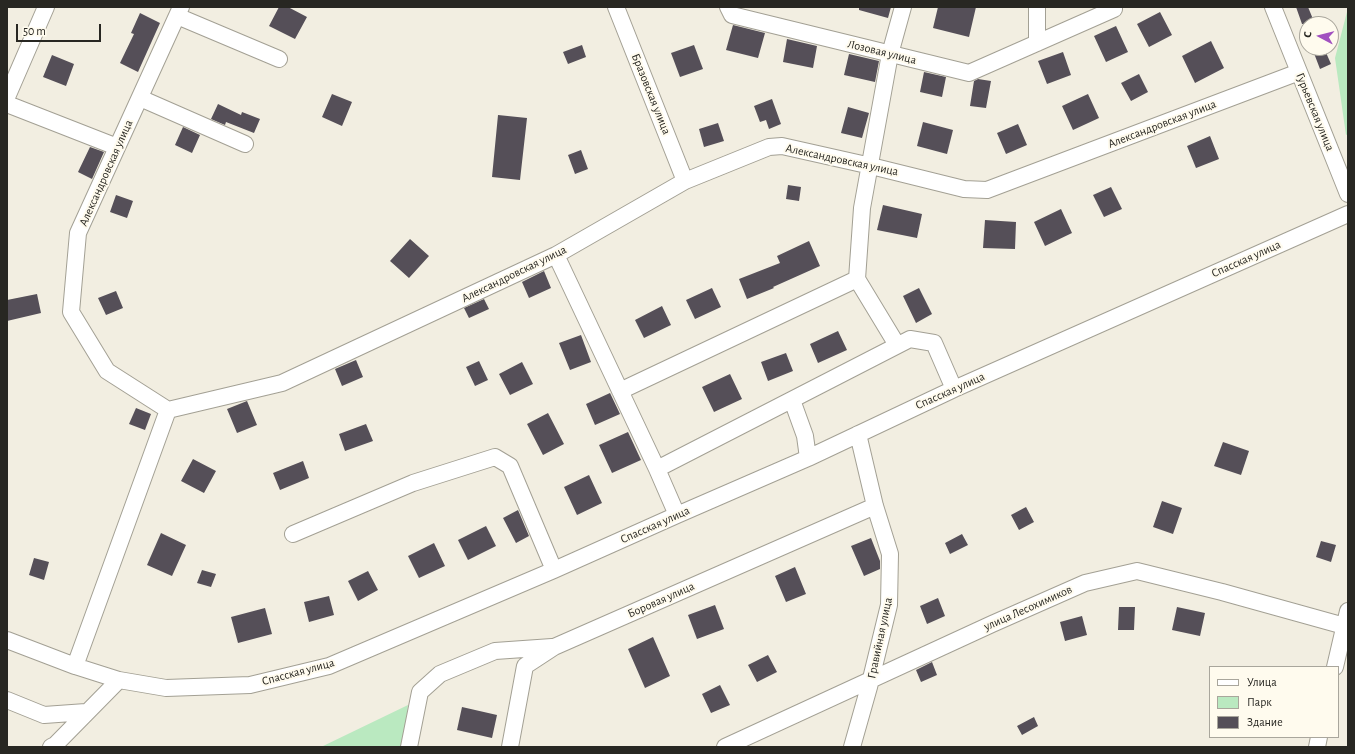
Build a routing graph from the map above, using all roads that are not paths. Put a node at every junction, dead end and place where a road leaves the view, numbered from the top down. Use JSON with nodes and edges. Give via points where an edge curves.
{"nodes":[{"id":1,"x":46,"y":7,"type":"edge"},
{"id":2,"x":616,"y":7,"type":"edge"},
{"id":3,"x":728,"y":7,"type":"edge"},
{"id":4,"x":902,"y":7,"type":"edge"},
{"id":5,"x":1037,"y":7,"type":"edge"},
{"id":6,"x":1113,"y":7,"type":"edge"},
{"id":7,"x":1274,"y":7,"type":"edge"},
{"id":8,"x":179,"y":11,"type":"edge"},
{"id":9,"x":1037,"y":43,"type":"junction"},
{"id":10,"x":890,"y":54,"type":"junction"},
{"id":11,"x":279,"y":59,"type":"dead end"},
{"id":12,"x":1299,"y":72,"type":"junction"},
{"id":13,"x":7,"y":97,"type":"edge"},
{"id":14,"x":140,"y":98,"type":"junction"},
{"id":15,"x":7,"y":104,"type":"edge"},
{"id":16,"x":244,"y":144,"type":"dead end"},
{"id":17,"x":117,"y":147,"type":"junction"},
{"id":18,"x":871,"y":166,"type":"junction"},
{"id":19,"x":685,"y":181,"type":"junction"},
{"id":20,"x":1348,"y":194,"type":"edge"},
{"id":21,"x":1348,"y":214,"type":"edge"},
{"id":22,"x":556,"y":254,"type":"junction"},
{"id":23,"x":857,"y":279,"type":"junction"},
{"id":24,"x":897,"y":345,"type":"junction"},
{"id":25,"x":954,"y":389,"type":"junction"},
{"id":26,"x":620,"y":391,"type":"junction"},
{"id":27,"x":792,"y":400,"type":"junction"},
{"id":28,"x":168,"y":410,"type":"junction"},
{"id":29,"x":858,"y":434,"type":"junction"},
{"id":30,"x":808,"y":458,"type":"junction"},
{"id":31,"x":657,"y":469,"type":"junction"},
{"id":32,"x":875,"y":506,"type":"junction"},
{"id":33,"x":677,"y":515,"type":"junction"},
{"id":34,"x":294,"y":534,"type":"dead end"},
{"id":35,"x":554,"y":570,"type":"junction"},
{"id":36,"x":1347,"y":621,"type":"edge"},
{"id":37,"x":7,"y":640,"type":"edge"},
{"id":38,"x":554,"y":647,"type":"junction"},
{"id":39,"x":75,"y":666,"type":"junction"},
{"id":40,"x":1335,"y":666,"type":"edge"},
{"id":41,"x":119,"y":680,"type":"junction"},
{"id":42,"x":871,"y":680,"type":"junction"},
{"id":43,"x":7,"y":700,"type":"edge"},
{"id":44,"x":86,"y":712,"type":"junction"},
{"id":45,"x":52,"y":747,"type":"edge"},
{"id":46,"x":409,"y":747,"type":"edge"},
{"id":47,"x":510,"y":747,"type":"edge"},
{"id":48,"x":725,"y":747,"type":"edge"},
{"id":49,"x":852,"y":747,"type":"edge"}],
"edges":[{"from":1,"to":13,"type":"street"},
{"from":2,"to":19,"type":"street","name":"Бразовская улица"},
{"from":3,"to":10,"type":"street","name":"Лозовая улица","via":[[732,15]]},
{"from":4,"to":10,"type":"street"},
{"from":5,"to":9,"type":"street"},
{"from":6,"to":9,"type":"street","name":"Лозовая улица","via":[[1114,9]]},
{"from":7,"to":12,"type":"street","name":"Гурьевская улица"},
{"from":8,"to":11,"type":"street"},
{"from":8,"to":14,"type":"street","name":"Александровская улица"},
{"from":9,"to":10,"type":"street","name":"Лозовая улица","via":[[969,73]]},
{"from":10,"to":18,"type":"street"},
{"from":12,"to":18,"type":"street","name":"Александровская улица","via":[[987,190],[964,189]]},
{"from":12,"to":20,"type":"street","name":"Гурьевская улица"},
{"from":14,"to":16,"type":"street"},
{"from":14,"to":17,"type":"street","name":"Александровская улица"},
{"from":15,"to":17,"type":"street"},
{"from":17,"to":28,"type":"street","name":"Александровская улица","via":[[78,233],[71,312],[107,371]]},
{"from":18,"to":19,"type":"street","name":"Александровская улица","via":[[782,146],[769,146]]},
{"from":18,"to":23,"type":"street","via":[[862,208]]},
{"from":19,"to":22,"type":"street","name":"Александровская улица"},
{"from":21,"to":25,"type":"street","name":"Спасская улица"},
{"from":22,"to":26,"type":"street"},
{"from":22,"to":28,"type":"street","name":"Александровская улица","via":[[282,384]]},
{"from":23,"to":24,"type":"street"},
{"from":23,"to":26,"type":"street"},
{"from":24,"to":25,"type":"street","via":[[910,339],[934,343]]},
{"from":24,"to":27,"type":"street"},
{"from":25,"to":29,"type":"street","name":"Спасская улица"},
{"from":26,"to":31,"type":"street"},
{"from":27,"to":30,"type":"street","via":[[805,436]]},
{"from":27,"to":31,"type":"street"},
{"from":28,"to":39,"type":"street"},
{"from":29,"to":30,"type":"street","name":"Спасская улица"},
{"from":29,"to":32,"type":"street","name":"Гравийная улица"},
{"from":30,"to":33,"type":"street","name":"Спасская улица"},
{"from":31,"to":33,"type":"street"},
{"from":32,"to":38,"type":"street","name":"Боровая улица"},
{"from":32,"to":42,"type":"street","name":"Гравийная улица","via":[[890,554],[889,605]]},
{"from":33,"to":35,"type":"street","name":"Спасская улица"},
{"from":34,"to":35,"type":"street","via":[[413,482],[495,457],[510,466]]},
{"from":35,"to":41,"type":"street","name":"Спасская улица","via":[[329,666],[250,685],[166,688]]},
{"from":36,"to":40,"type":"street"},
{"from":36,"to":42,"type":"street","name":"улица Лесохимиков","via":[[1137,571],[1085,583]]},
{"from":37,"to":39,"type":"street","name":"Спасская улица"},
{"from":38,"to":46,"type":"street","via":[[495,651],[440,674],[420,692]]},
{"from":38,"to":47,"type":"street","name":"Боровая улица","via":[[525,666]]},
{"from":39,"to":41,"type":"street","name":"Спасская улица"},
{"from":41,"to":44,"type":"street"},
{"from":42,"to":48,"type":"street","name":"улица Лесохимиков"},
{"from":42,"to":49,"type":"street","name":"Гравийная улица"},
{"from":43,"to":44,"type":"street","via":[[44,715]]},
{"from":44,"to":45,"type":"street"}]}
